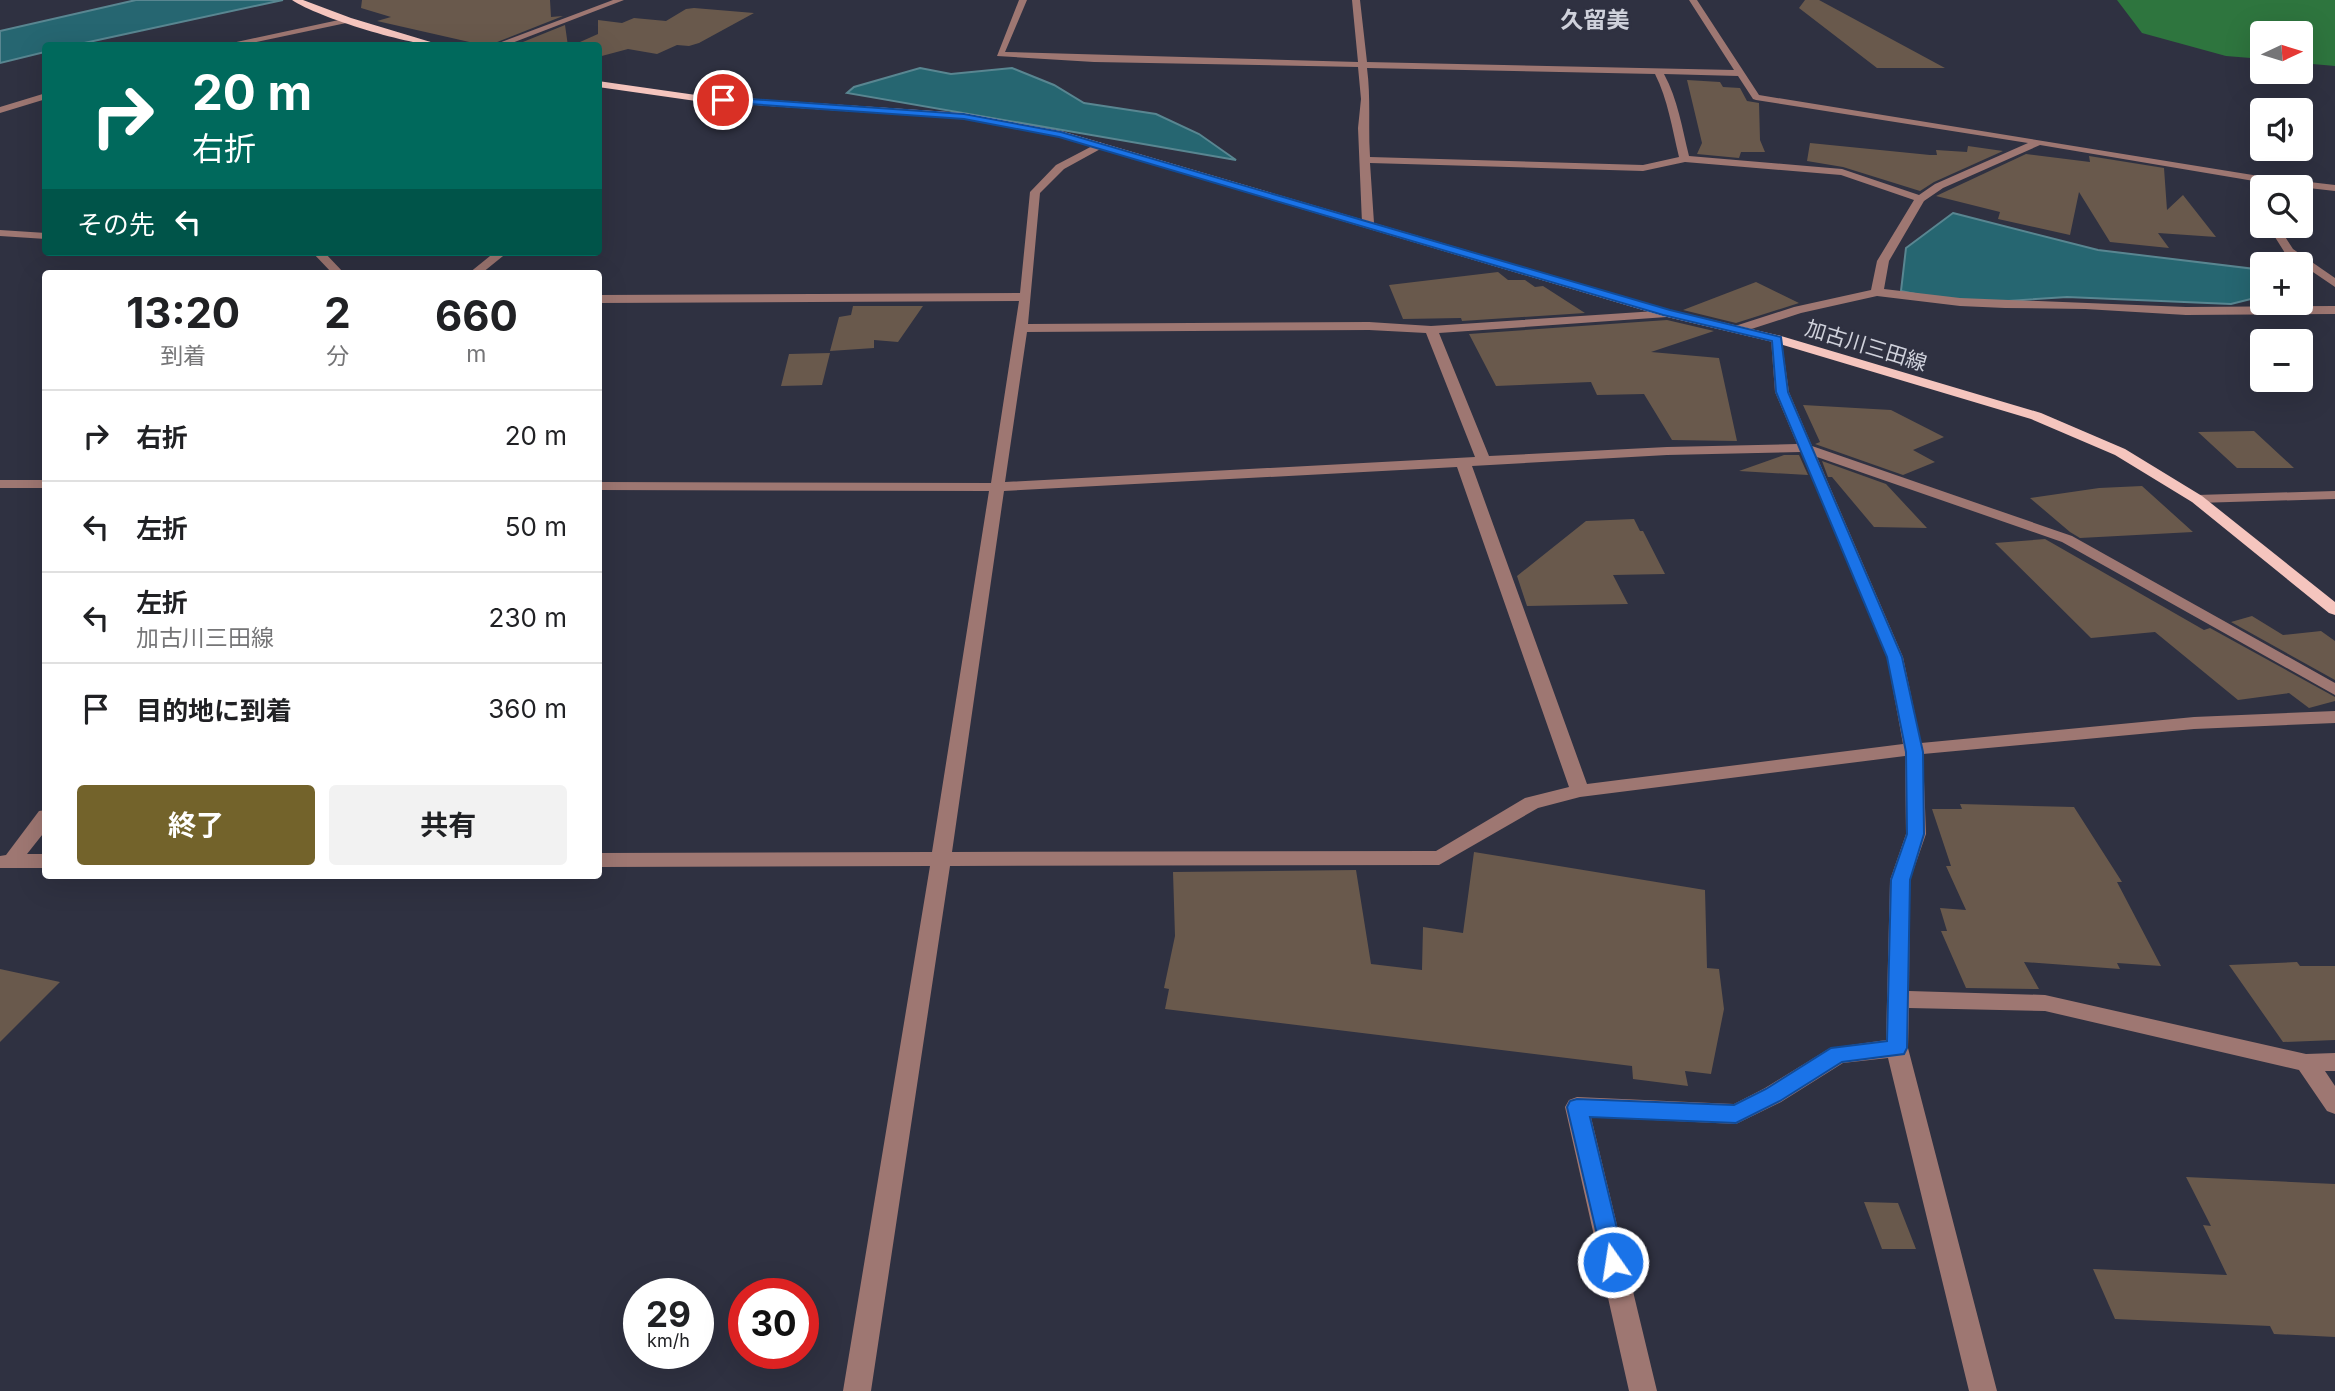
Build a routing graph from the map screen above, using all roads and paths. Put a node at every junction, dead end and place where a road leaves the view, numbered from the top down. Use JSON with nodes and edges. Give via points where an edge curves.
{"nodes":[{"id":1,"x":296,"y":0,"type":"edge"},
{"id":2,"x":620,"y":0,"type":"edge"},
{"id":3,"x":1024,"y":0,"type":"edge"},
{"id":4,"x":1356,"y":0,"type":"edge"},
{"id":5,"x":1693,"y":0,"type":"edge"},
{"id":6,"x":348,"y":20,"type":"junction"},
{"id":7,"x":241,"y":42,"type":"edge"},
{"id":8,"x":425,"y":42,"type":"edge"},
{"id":9,"x":506,"y":42,"type":"edge"},
{"id":10,"x":1361,"y":64,"type":"junction"},
{"id":11,"x":1658,"y":72,"type":"junction"},
{"id":12,"x":1738,"y":73,"type":"junction"},
{"id":13,"x":602,"y":85,"type":"edge"},
{"id":14,"x":42,"y":97,"type":"edge"},
{"id":15,"x":0,"y":110,"type":"edge"},
{"id":16,"x":2036,"y":143,"type":"junction"},
{"id":17,"x":1100,"y":145,"type":"junction"},
{"id":18,"x":1685,"y":159,"type":"junction"},
{"id":19,"x":1365,"y":160,"type":"junction"},
{"id":20,"x":2250,"y":178,"type":"edge"},
{"id":21,"x":2313,"y":185,"type":"edge"},
{"id":22,"x":2335,"y":188,"type":"edge"},
{"id":23,"x":1920,"y":199,"type":"junction"},
{"id":24,"x":1368,"y":223,"type":"junction"},
{"id":25,"x":0,"y":233,"type":"edge"},
{"id":26,"x":42,"y":236,"type":"edge"},
{"id":27,"x":2281,"y":238,"type":"edge"},
{"id":28,"x":322,"y":256,"type":"edge"},
{"id":29,"x":497,"y":256,"type":"edge"},
{"id":30,"x":335,"y":270,"type":"edge"},
{"id":31,"x":479,"y":270,"type":"edge"},
{"id":32,"x":2335,"y":282,"type":"edge"},
{"id":33,"x":1877,"y":292,"type":"junction"},
{"id":34,"x":1026,"y":297,"type":"junction"},
{"id":35,"x":602,"y":299,"type":"edge"},
{"id":36,"x":2335,"y":310,"type":"edge"},
{"id":37,"x":1667,"y":313,"type":"junction"},
{"id":38,"x":1021,"y":328,"type":"junction"},
{"id":39,"x":1739,"y":329,"type":"junction"},
{"id":40,"x":1431,"y":330,"type":"junction"},
{"id":41,"x":1777,"y":339,"type":"junction"},
{"id":42,"x":1805,"y":448,"type":"junction"},
{"id":43,"x":1485,"y":461,"type":"junction"},
{"id":44,"x":1463,"y":462,"type":"junction"},
{"id":45,"x":0,"y":484,"type":"edge"},
{"id":46,"x":42,"y":484,"type":"edge"},
{"id":47,"x":602,"y":486,"type":"edge"},
{"id":48,"x":997,"y":487,"type":"junction"},
{"id":49,"x":2335,"y":495,"type":"edge"},
{"id":50,"x":2197,"y":499,"type":"junction"},
{"id":51,"x":2335,"y":610,"type":"edge"},
{"id":52,"x":2335,"y":690,"type":"edge"},
{"id":53,"x":2335,"y":717,"type":"edge"},
{"id":54,"x":1914,"y":752,"type":"junction"},
{"id":55,"x":1580,"y":791,"type":"junction"},
{"id":56,"x":42,"y":821,"type":"edge"},
{"id":57,"x":602,"y":860,"type":"edge"},
{"id":58,"x":941,"y":860,"type":"junction"},
{"id":59,"x":6,"y":862,"type":"edge"},
{"id":60,"x":42,"y":862,"type":"edge"},
{"id":61,"x":1897,"y":999,"type":"junction"},
{"id":62,"x":1897,"y":1048,"type":"junction"},
{"id":63,"x":2335,"y":1062,"type":"edge"},
{"id":64,"x":2306,"y":1063,"type":"junction"},
{"id":65,"x":2335,"y":1104,"type":"edge"},
{"id":66,"x":857,"y":1391,"type":"edge"},
{"id":67,"x":1643,"y":1391,"type":"edge"},
{"id":68,"x":1983,"y":1391,"type":"edge"}],
"edges":[{"from":1,"to":6,"type":"main road"},
{"from":2,"to":9,"type":"street"},
{"from":3,"to":10,"type":"street","via":[[1000,54]]},
{"from":4,"to":10,"type":"street"},
{"from":5,"to":12,"type":"street"},
{"from":6,"to":7,"type":"street"},
{"from":6,"to":8,"type":"main road"},
{"from":10,"to":11,"type":"street"},
{"from":10,"to":19,"type":"street","via":[[1366,99]]},
{"from":11,"to":12,"type":"street"},
{"from":11,"to":18,"type":"street","via":[[1672,97]]},
{"from":12,"to":16,"type":"street","via":[[1756,97]]},
{"from":13,"to":17,"type":"main road","name":"加古川三田線","via":[[696,98],[964,116]]},
{"from":14,"to":15,"type":"street"},
{"from":16,"to":20,"type":"street"},
{"from":16,"to":23,"type":"street"},
{"from":17,"to":24,"type":"main road","name":"加古川三田線"},
{"from":17,"to":34,"type":"street","via":[[1060,167],[1035,192]]},
{"from":18,"to":19,"type":"street","via":[[1643,168]]},
{"from":18,"to":23,"type":"street","via":[[1842,172]]},
{"from":19,"to":24,"type":"street"},
{"from":21,"to":22,"type":"street"},
{"from":23,"to":33,"type":"street","via":[[1883,261]]},
{"from":24,"to":37,"type":"main road","name":"加古川三田線"},
{"from":25,"to":26,"type":"street"},
{"from":27,"to":32,"type":"street","via":[[2289,251]]},
{"from":28,"to":30,"type":"street"},
{"from":29,"to":31,"type":"street"},
{"from":33,"to":36,"type":"street","via":[[1994,304],[2186,311]]},
{"from":33,"to":39,"type":"street"},
{"from":34,"to":35,"type":"street"},
{"from":34,"to":38,"type":"street"},
{"from":37,"to":39,"type":"main road","name":"加古川三田線"},
{"from":37,"to":40,"type":"street"},
{"from":38,"to":40,"type":"street"},
{"from":38,"to":48,"type":"street"},
{"from":39,"to":41,"type":"main road","name":"加古川三田線"},
{"from":40,"to":43,"type":"street"},
{"from":41,"to":42,"type":"street","via":[[1782,392]]},
{"from":41,"to":50,"type":"main road","name":"加古川三田線","via":[[2036,416],[2120,452]]},
{"from":42,"to":43,"type":"street"},
{"from":42,"to":52,"type":"street","via":[[2067,539]]},
{"from":42,"to":54,"type":"street","via":[[1895,657]]},
{"from":43,"to":44,"type":"street"},
{"from":44,"to":48,"type":"street"},
{"from":44,"to":55,"type":"street"},
{"from":45,"to":46,"type":"street"},
{"from":47,"to":48,"type":"street"},
{"from":48,"to":58,"type":"street"},
{"from":49,"to":50,"type":"street"},
{"from":50,"to":51,"type":"main road","name":"加古川三田線"},
{"from":53,"to":54,"type":"street","via":[[2194,723]]},
{"from":54,"to":55,"type":"street","via":[[1863,754]]},
{"from":54,"to":61,"type":"street","via":[[1916,834],[1900,880]]},
{"from":55,"to":58,"type":"street","via":[[1532,803],[1439,858]]},
{"from":56,"to":59,"type":"street"},
{"from":57,"to":58,"type":"street"},
{"from":58,"to":66,"type":"street"},
{"from":59,"to":60,"type":"street"},
{"from":61,"to":62,"type":"street"},
{"from":61,"to":64,"type":"street","via":[[2045,1003]]},
{"from":62,"to":67,"type":"street","via":[[1838,1054],[1736,1114],[1577,1107]]},
{"from":62,"to":68,"type":"street"},
{"from":63,"to":64,"type":"street"},
{"from":64,"to":65,"type":"street"}]}
